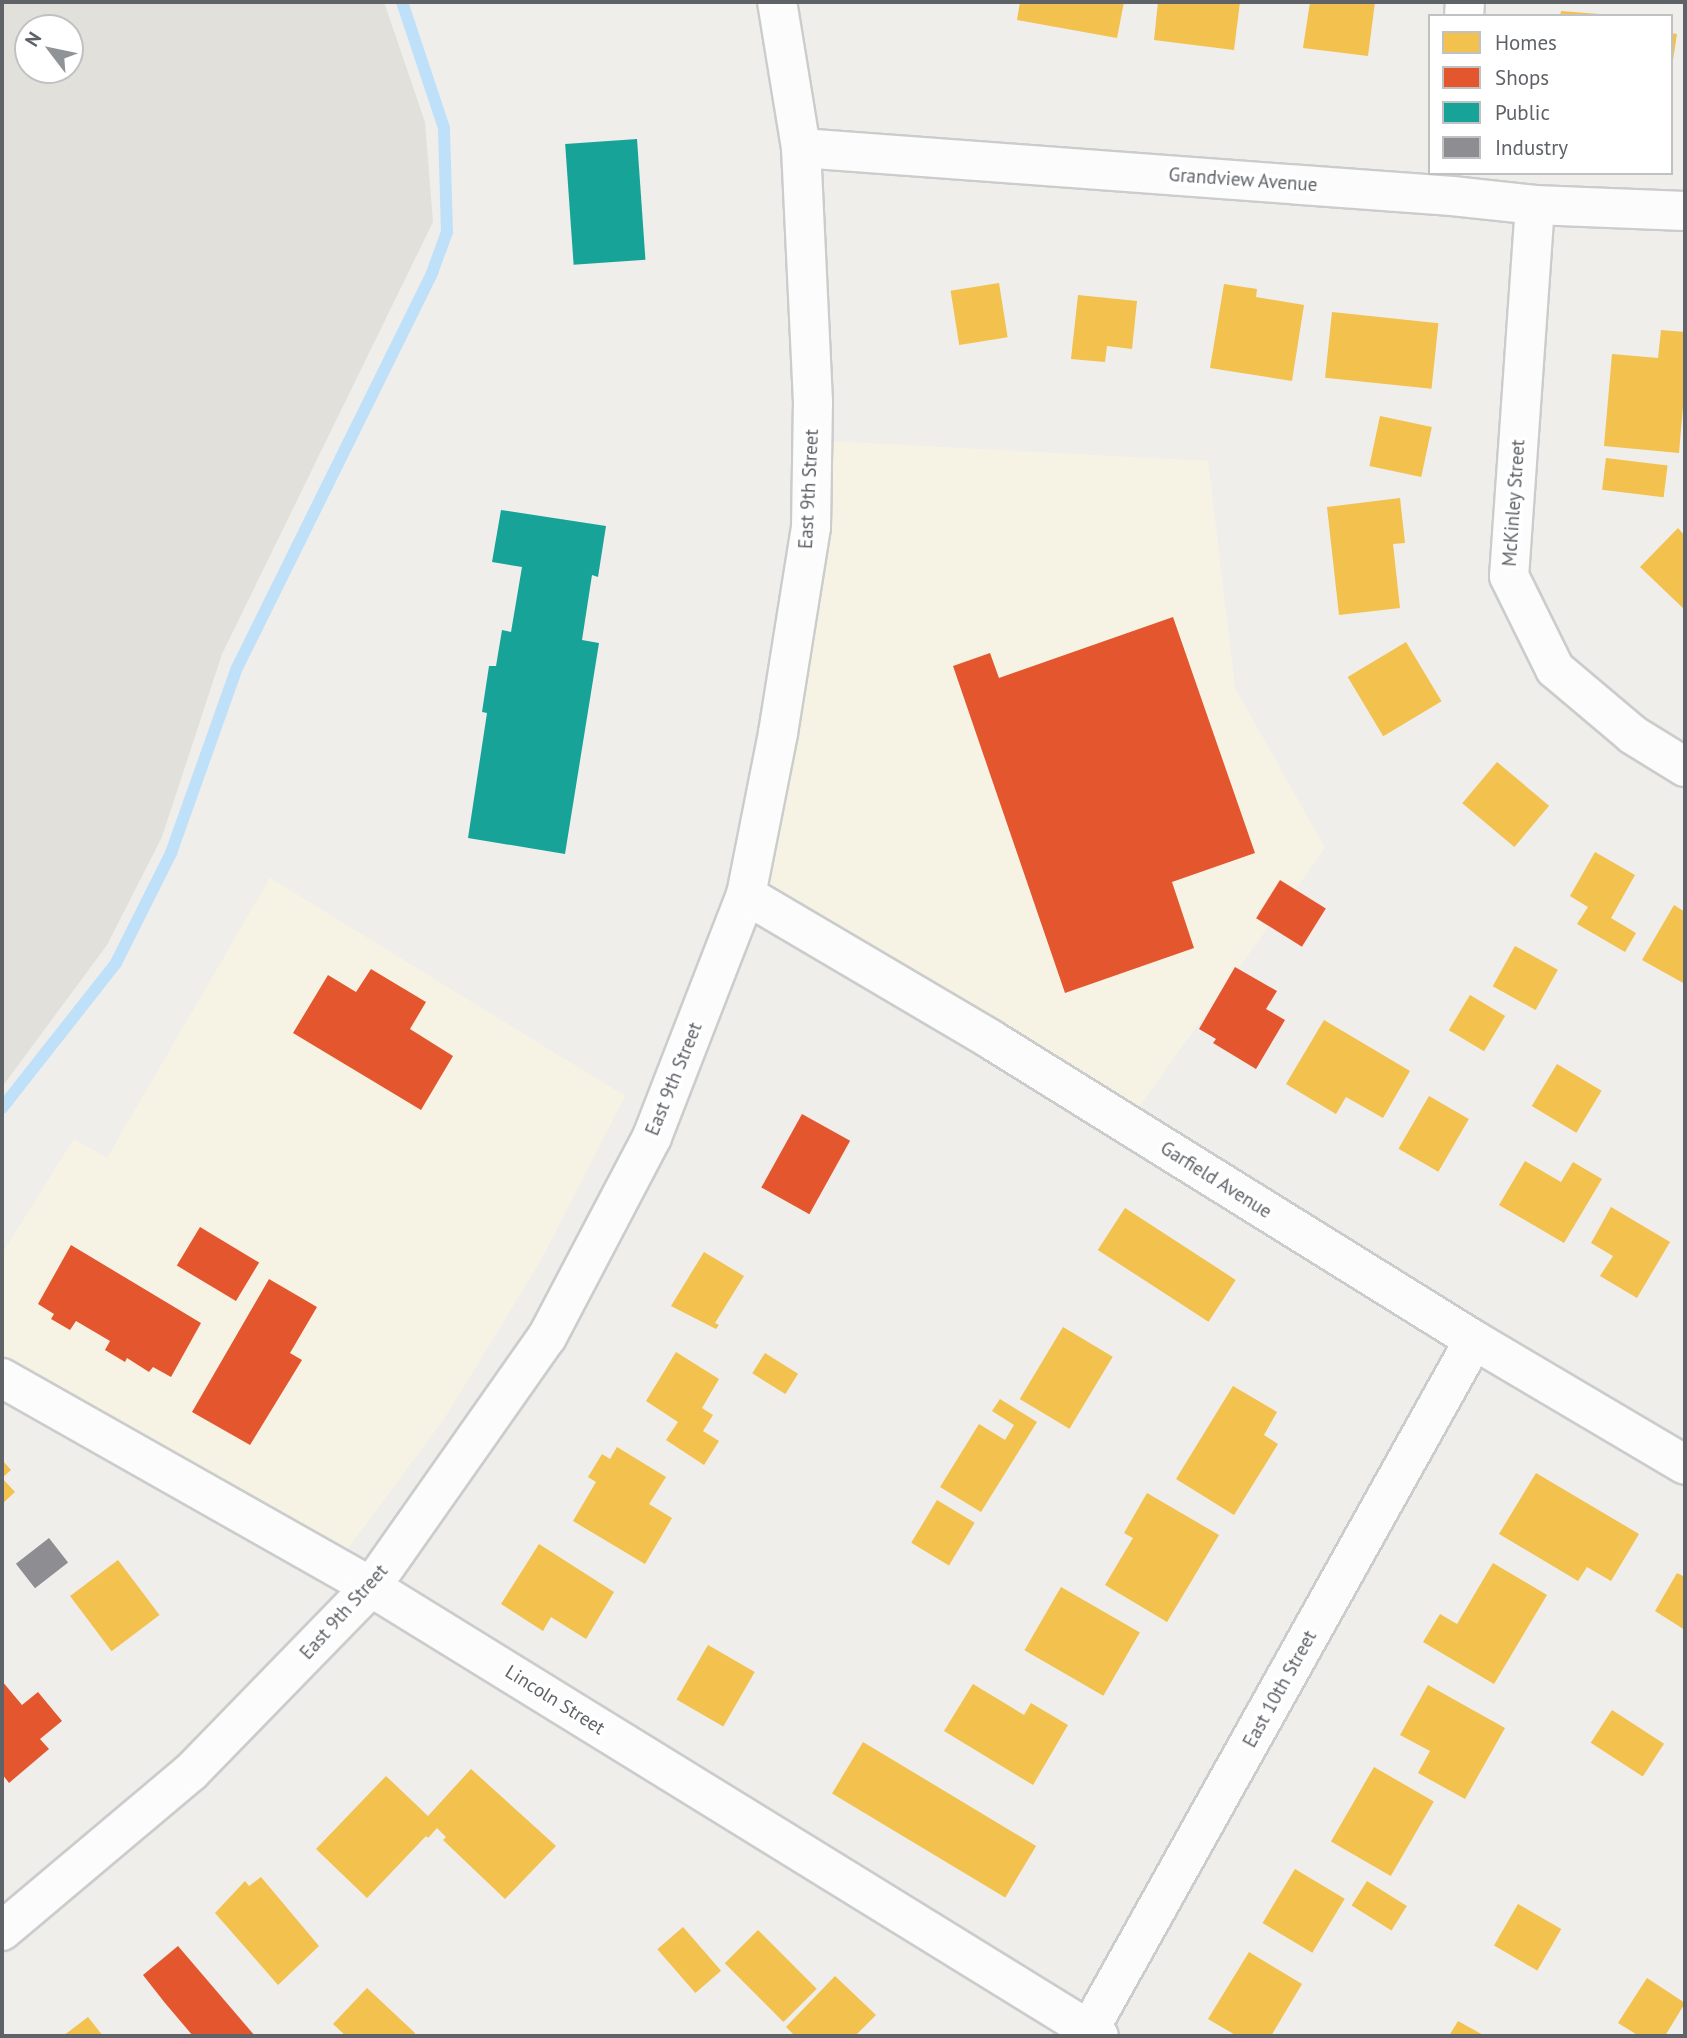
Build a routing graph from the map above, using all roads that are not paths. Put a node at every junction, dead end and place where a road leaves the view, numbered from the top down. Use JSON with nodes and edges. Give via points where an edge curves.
{"nodes":[{"id":1,"x":777,"y":2,"type":"edge"},
{"id":2,"x":801,"y":148,"type":"junction"},
{"id":3,"x":1452,"y":184,"type":"edge"},
{"id":4,"x":1535,"y":205,"type":"junction"},
{"id":5,"x":1685,"y":211,"type":"edge"},
{"id":6,"x":1685,"y":767,"type":"edge"},
{"id":7,"x":746,"y":895,"type":"junction"},
{"id":8,"x":1475,"y":1340,"type":"junction"},
{"id":9,"x":2,"y":1378,"type":"edge"},
{"id":10,"x":1685,"y":1465,"type":"edge"},
{"id":11,"x":372,"y":1587,"type":"junction"},
{"id":12,"x":2,"y":1931,"type":"edge"},
{"id":13,"x":1090,"y":2034,"type":"edge"}],
"edges":[{"from":1,"to":2,"type":"street","name":"East 9th Street"},
{"from":2,"to":3,"type":"street","name":"Grandview Avenue"},
{"from":2,"to":7,"type":"street","name":"East 9th Street","via":[[813,402],[811,527]]},
{"from":3,"to":4,"type":"street","name":"Grandview Avenue"},
{"from":4,"to":5,"type":"street","name":"Grandview Avenue"},
{"from":4,"to":6,"type":"street","name":"McKinley Street","via":[[1509,576],[1555,669],[1633,735]]},
{"from":7,"to":8,"type":"street","name":"Garfield Avenue","via":[[990,1039]]},
{"from":7,"to":11,"type":"street","name":"East 9th Street","via":[[652,1138],[547,1337]]},
{"from":8,"to":10,"type":"street","name":"Garfield Avenue"},
{"from":8,"to":13,"type":"street","name":"East 10th Street"},
{"from":9,"to":11,"type":"street","name":"Lincoln Street"},
{"from":11,"to":12,"type":"street","name":"East 9th Street","via":[[191,1772]]},
{"from":11,"to":13,"type":"street","name":"Lincoln Street"}]}
